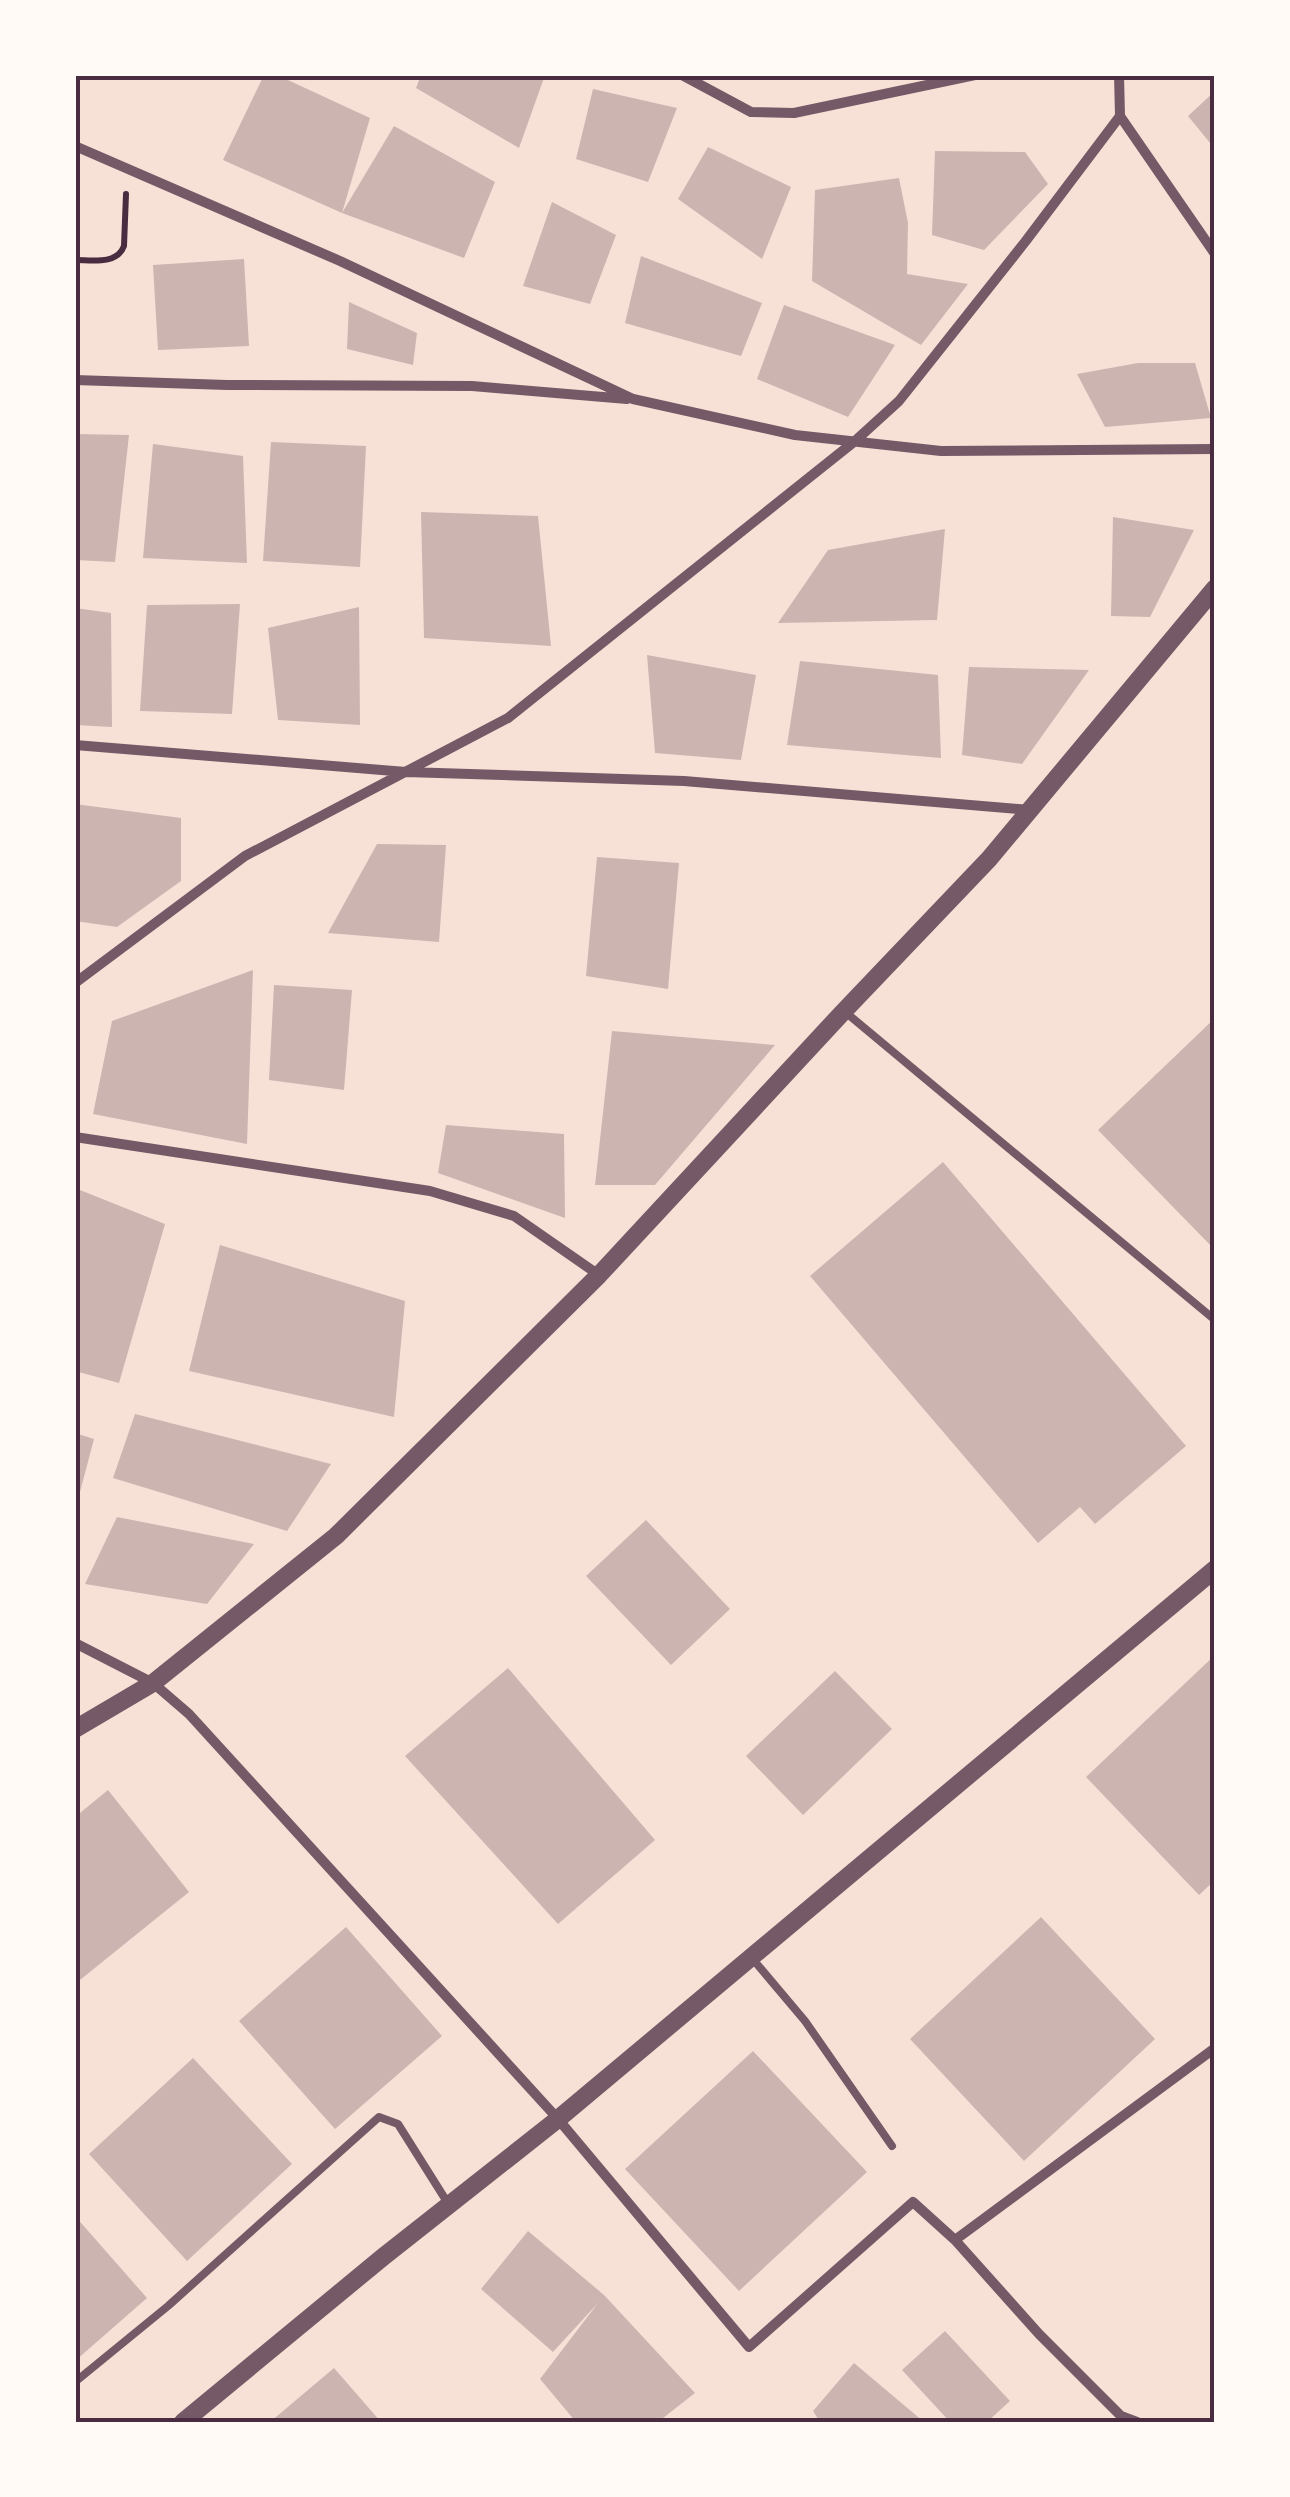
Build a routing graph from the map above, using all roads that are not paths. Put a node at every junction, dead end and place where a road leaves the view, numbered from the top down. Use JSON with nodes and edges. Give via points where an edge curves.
{"nodes":[{"id":1,"x":682,"y":75,"type":"edge"},
{"id":2,"x":976,"y":75,"type":"edge"},
{"id":3,"x":1120,"y":75,"type":"edge"},
{"id":4,"x":1120,"y":116,"type":"junction"},
{"id":5,"x":75,"y":146,"type":"edge"},
{"id":6,"x":1215,"y":254,"type":"edge"},
{"id":7,"x":75,"y":380,"type":"edge"},
{"id":8,"x":633,"y":399,"type":"junction"},
{"id":9,"x":855,"y":442,"type":"junction"},
{"id":10,"x":1215,"y":448,"type":"edge"},
{"id":11,"x":1215,"y":588,"type":"edge"},
{"id":12,"x":75,"y":746,"type":"edge"},
{"id":13,"x":406,"y":772,"type":"junction"},
{"id":14,"x":1030,"y":810,"type":"junction"},
{"id":15,"x":75,"y":983,"type":"edge"},
{"id":16,"x":844,"y":1011,"type":"junction"},
{"id":17,"x":75,"y":1137,"type":"edge"},
{"id":18,"x":600,"y":1275,"type":"junction"},
{"id":19,"x":1215,"y":1320,"type":"edge"},
{"id":20,"x":1215,"y":1569,"type":"edge"},
{"id":21,"x":75,"y":1643,"type":"edge"},
{"id":22,"x":153,"y":1683,"type":"junction"},
{"id":23,"x":75,"y":1729,"type":"edge"},
{"id":24,"x":751,"y":1957,"type":"junction"},
{"id":25,"x":1215,"y":2048,"type":"edge"},
{"id":26,"x":558,"y":2119,"type":"junction"},
{"id":27,"x":892,"y":2146,"type":"dead end"},
{"id":28,"x":449,"y":2205,"type":"junction"},
{"id":29,"x":955,"y":2240,"type":"junction"},
{"id":30,"x":75,"y":2382,"type":"edge"},
{"id":31,"x":1120,"y":2419,"type":"edge"},
{"id":32,"x":183,"y":2422,"type":"edge"},
{"id":33,"x":1137,"y":2422,"type":"edge"}],
"edges":[{"from":1,"to":2,"type":"street","via":[[751,112],[794,114]]},
{"from":3,"to":4,"type":"street"},
{"from":4,"to":6,"type":"street"},
{"from":4,"to":9,"type":"street","via":[[898,401]]},
{"from":5,"to":8,"type":"street"},
{"from":7,"to":8,"type":"street","via":[[472,386]]},
{"from":8,"to":9,"type":"street"},
{"from":9,"to":10,"type":"street","via":[[940,451]]},
{"from":9,"to":13,"type":"street","via":[[508,718]]},
{"from":11,"to":14,"type":"street"},
{"from":12,"to":13,"type":"street"},
{"from":13,"to":14,"type":"street","via":[[684,781]]},
{"from":13,"to":15,"type":"street","via":[[245,856]]},
{"from":14,"to":16,"type":"street"},
{"from":16,"to":18,"type":"street"},
{"from":16,"to":19,"type":"lane"},
{"from":17,"to":18,"type":"street","via":[[430,1190],[514,1216]]},
{"from":18,"to":22,"type":"street","via":[[336,1536]]},
{"from":20,"to":24,"type":"street"},
{"from":21,"to":22,"type":"street"},
{"from":22,"to":23,"type":"street"},
{"from":22,"to":26,"type":"street","via":[[189,1714]]},
{"from":24,"to":26,"type":"street"},
{"from":24,"to":27,"type":"lane","via":[[805,2021]]},
{"from":25,"to":29,"type":"street"},
{"from":26,"to":28,"type":"street"},
{"from":26,"to":29,"type":"street","via":[[749,2347],[913,2202]]},
{"from":28,"to":30,"type":"lane","via":[[398,2124],[379,2117]]},
{"from":28,"to":32,"type":"street"},
{"from":29,"to":31,"type":"street"},
{"from":31,"to":33,"type":"street"}]}
